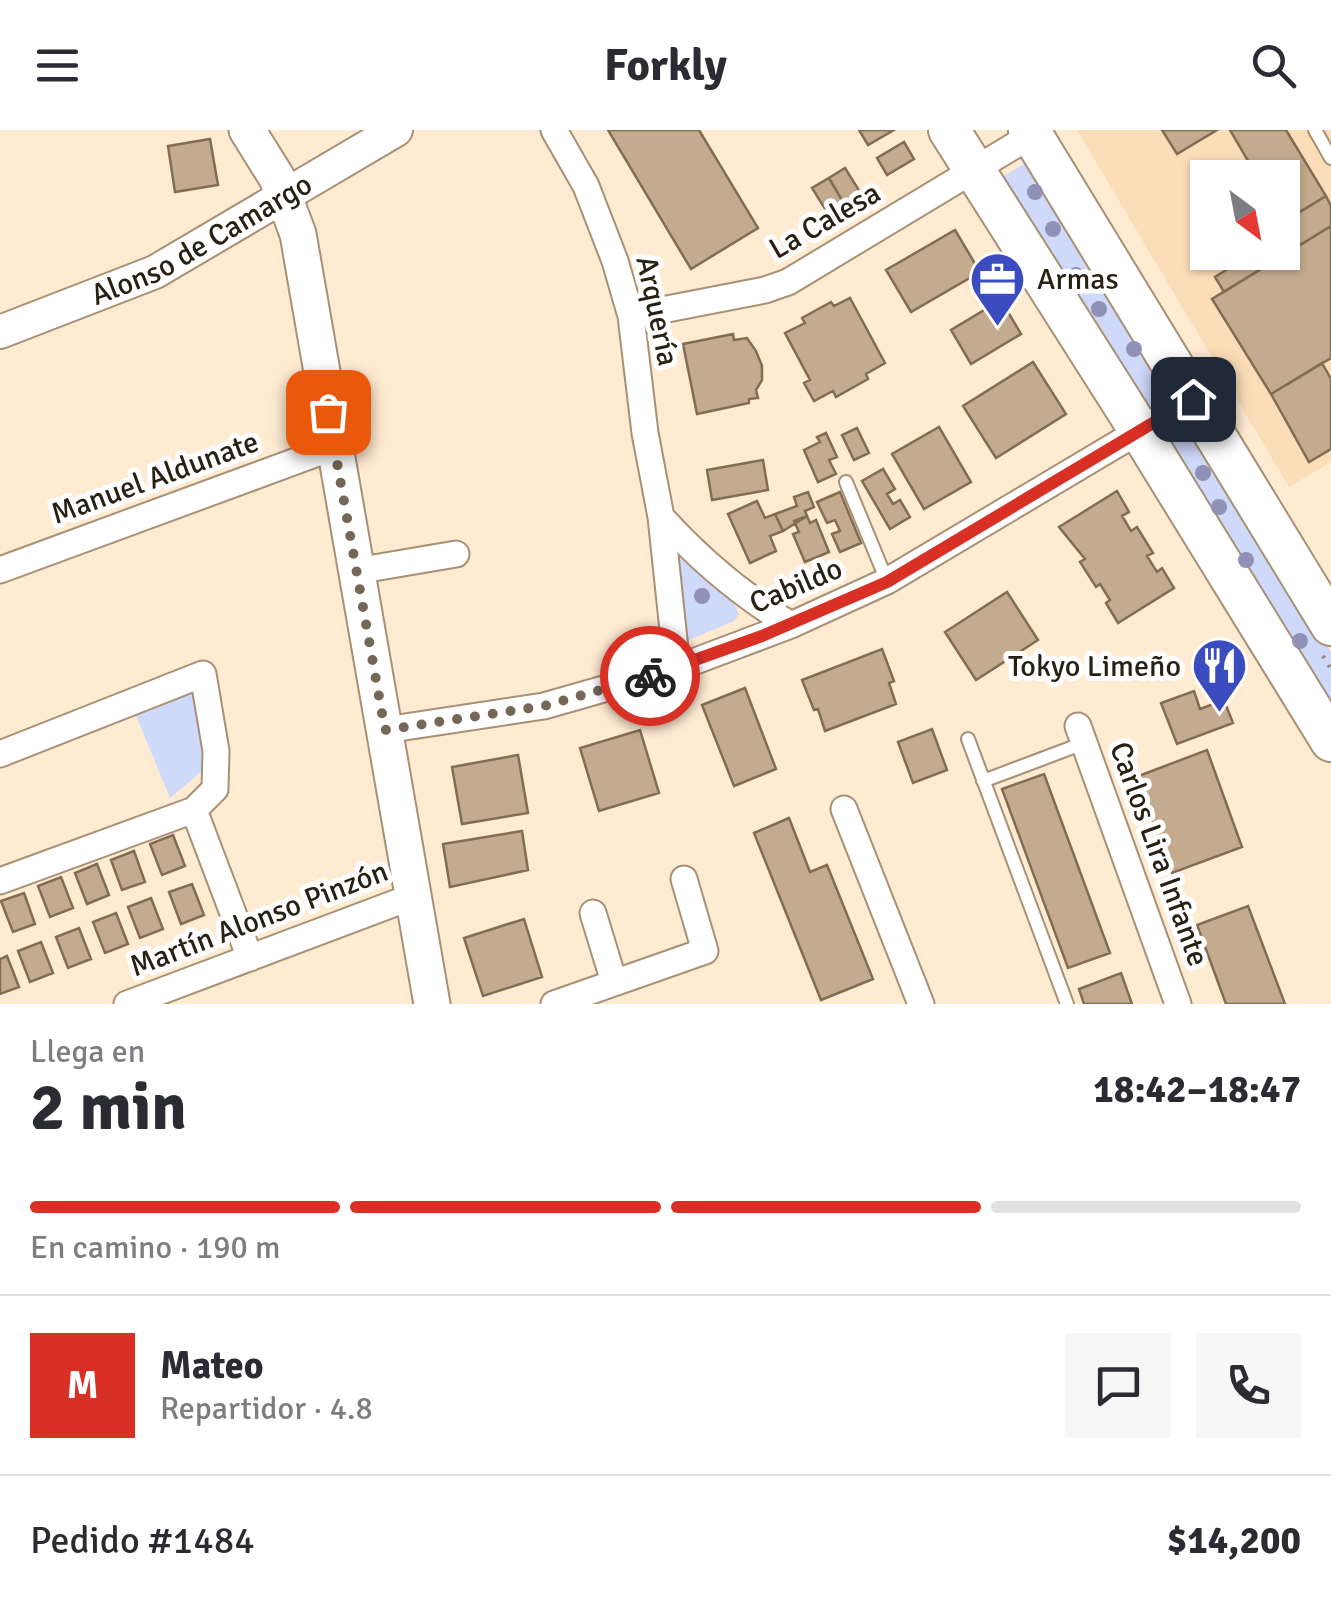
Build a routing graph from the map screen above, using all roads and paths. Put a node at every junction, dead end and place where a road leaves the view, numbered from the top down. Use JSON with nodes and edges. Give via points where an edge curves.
{"nodes":[{"id":1,"x":247,"y":130,"type":"edge"},
{"id":2,"x":396,"y":130,"type":"edge"},
{"id":3,"x":554,"y":130,"type":"edge"},
{"id":4,"x":949,"y":130,"type":"edge"},
{"id":5,"x":1314,"y":130,"type":"edge"},
{"id":6,"x":1031,"y":132,"type":"edge"},
{"id":7,"x":1331,"y":158,"type":"edge"},
{"id":8,"x":974,"y":170,"type":"junction"},
{"id":9,"x":285,"y":196,"type":"junction"},
{"id":10,"x":631,"y":316,"type":"junction"},
{"id":11,"x":0,"y":332,"type":"edge"},
{"id":12,"x":1193,"y":399,"type":"junction"},
{"id":13,"x":1140,"y":431,"type":"junction"},
{"id":14,"x":334,"y":447,"type":"junction"},
{"id":15,"x":846,"y":482,"type":"dead end"},
{"id":16,"x":661,"y":517,"type":"junction"},
{"id":17,"x":456,"y":554,"type":"dead end"},
{"id":18,"x":0,"y":570,"type":"edge"},
{"id":19,"x":356,"y":571,"type":"junction"},
{"id":20,"x":887,"y":582,"type":"junction"},
{"id":21,"x":790,"y":625,"type":"junction"},
{"id":22,"x":1331,"y":625,"type":"edge"},
{"id":23,"x":678,"y":668,"type":"junction"},
{"id":24,"x":385,"y":730,"type":"junction"},
{"id":25,"x":1081,"y":734,"type":"joint"},
{"id":26,"x":968,"y":738,"type":"dead end"},
{"id":27,"x":1331,"y":741,"type":"edge"},
{"id":28,"x":0,"y":754,"type":"edge"},
{"id":29,"x":983,"y":781,"type":"junction"},
{"id":30,"x":844,"y":809,"type":"dead end"},
{"id":31,"x":194,"y":810,"type":"junction"},
{"id":32,"x":684,"y":879,"type":"dead end"},
{"id":33,"x":0,"y":881,"type":"edge"},
{"id":34,"x":414,"y":896,"type":"junction"},
{"id":35,"x":593,"y":913,"type":"dead end"},
{"id":36,"x":250,"y":958,"type":"junction"},
{"id":37,"x":614,"y":982,"type":"junction"},
{"id":38,"x":127,"y":1004,"type":"edge"},
{"id":39,"x":432,"y":1004,"type":"edge"},
{"id":40,"x":554,"y":1004,"type":"edge"},
{"id":41,"x":921,"y":1004,"type":"edge"},
{"id":42,"x":1067,"y":1004,"type":"edge"},
{"id":43,"x":1178,"y":1004,"type":"edge"}],
"edges":[{"from":1,"to":9,"type":"main road"},
{"from":2,"to":9,"type":"street","name":"Alonso de Camargo"},
{"from":3,"to":10,"type":"street","name":"Arquería","via":[[586,186]]},
{"from":4,"to":8,"type":"main road"},
{"from":5,"to":7,"type":"lane"},
{"from":6,"to":8,"type":"street","name":"La Calesa"},
{"from":6,"to":12,"type":"main road"},
{"from":8,"to":10,"type":"street","name":"La Calesa","via":[[788,282]]},
{"from":8,"to":13,"type":"main road"},
{"from":9,"to":11,"type":"street","name":"Alonso de Camargo","via":[[155,272]]},
{"from":9,"to":14,"type":"main road","via":[[298,234]]},
{"from":10,"to":16,"type":"street","name":"Arquería"},
{"from":12,"to":13,"type":"street","name":"Cabildo"},
{"from":12,"to":22,"type":"main road"},
{"from":13,"to":20,"type":"street","name":"Cabildo"},
{"from":13,"to":27,"type":"main road"},
{"from":14,"to":18,"type":"street","name":"Manuel Aldunate"},
{"from":14,"to":19,"type":"main road"},
{"from":15,"to":20,"type":"lane"},
{"from":16,"to":21,"type":"street","via":[[701,561]]},
{"from":16,"to":23,"type":"street","name":"Arquería"},
{"from":17,"to":19,"type":"street"},
{"from":19,"to":24,"type":"main road"},
{"from":20,"to":21,"type":"street","name":"Cabildo"},
{"from":21,"to":23,"type":"street","name":"Cabildo"},
{"from":23,"to":24,"type":"street","name":"Cabildo","via":[[544,706]]},
{"from":24,"to":34,"type":"main road"},
{"from":25,"to":29,"type":"lane"},
{"from":25,"to":43,"type":"street","name":"Carlos Lira Infante"},
{"from":26,"to":29,"type":"lane"},
{"from":28,"to":31,"type":"street","via":[[203,674],[216,750],[214,789]]},
{"from":29,"to":42,"type":"lane"},
{"from":30,"to":41,"type":"street"},
{"from":31,"to":33,"type":"street"},
{"from":31,"to":36,"type":"street"},
{"from":32,"to":37,"type":"street","via":[[706,951]]},
{"from":34,"to":36,"type":"street","name":"Martín Alonso Pinzón"},
{"from":34,"to":39,"type":"main road"},
{"from":35,"to":37,"type":"street"},
{"from":36,"to":38,"type":"street","name":"Martín Alonso Pinzón"},
{"from":37,"to":40,"type":"street"}]}
